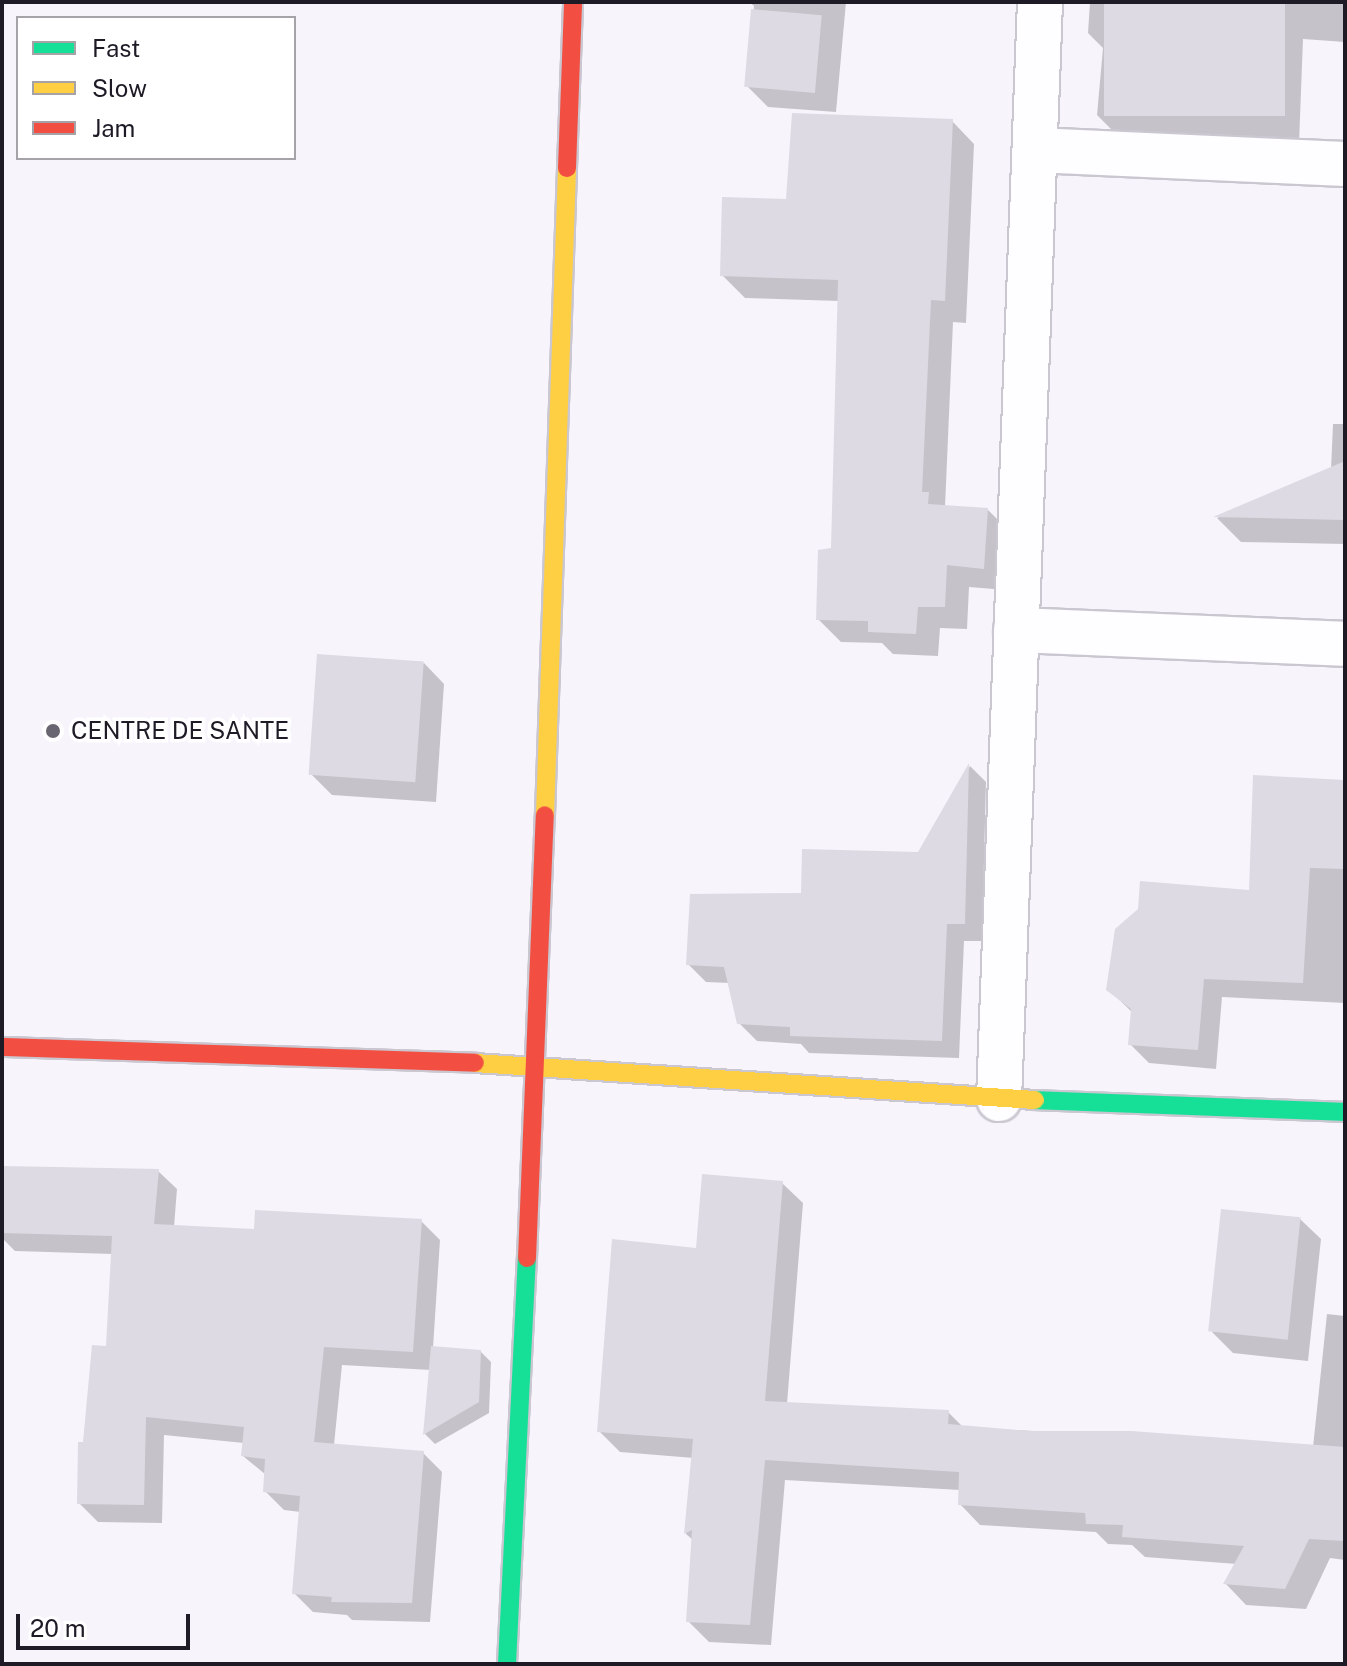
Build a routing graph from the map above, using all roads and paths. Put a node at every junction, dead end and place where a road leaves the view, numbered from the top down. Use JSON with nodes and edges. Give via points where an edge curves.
{"nodes":[{"id":1,"x":573,"y":2,"type":"edge"},
{"id":2,"x":1040,"y":2,"type":"edge"},
{"id":3,"x":1035,"y":150,"type":"junction"},
{"id":4,"x":1345,"y":164,"type":"edge"},
{"id":5,"x":1016,"y":630,"type":"junction"},
{"id":6,"x":1345,"y":644,"type":"edge"},
{"id":7,"x":2,"y":1047,"type":"edge"},
{"id":8,"x":536,"y":1065,"type":"junction"},
{"id":9,"x":999,"y":1099,"type":"junction"},
{"id":10,"x":1345,"y":1112,"type":"edge"},
{"id":11,"x":507,"y":1664,"type":"edge"}],
"edges":[{"from":1,"to":8,"type":"street"},
{"from":2,"to":3,"type":"street"},
{"from":3,"to":4,"type":"street"},
{"from":3,"to":5,"type":"street"},
{"from":5,"to":6,"type":"street"},
{"from":5,"to":9,"type":"street"},
{"from":7,"to":8,"type":"street"},
{"from":8,"to":9,"type":"street"},
{"from":8,"to":11,"type":"street"},
{"from":9,"to":10,"type":"street"}]}
